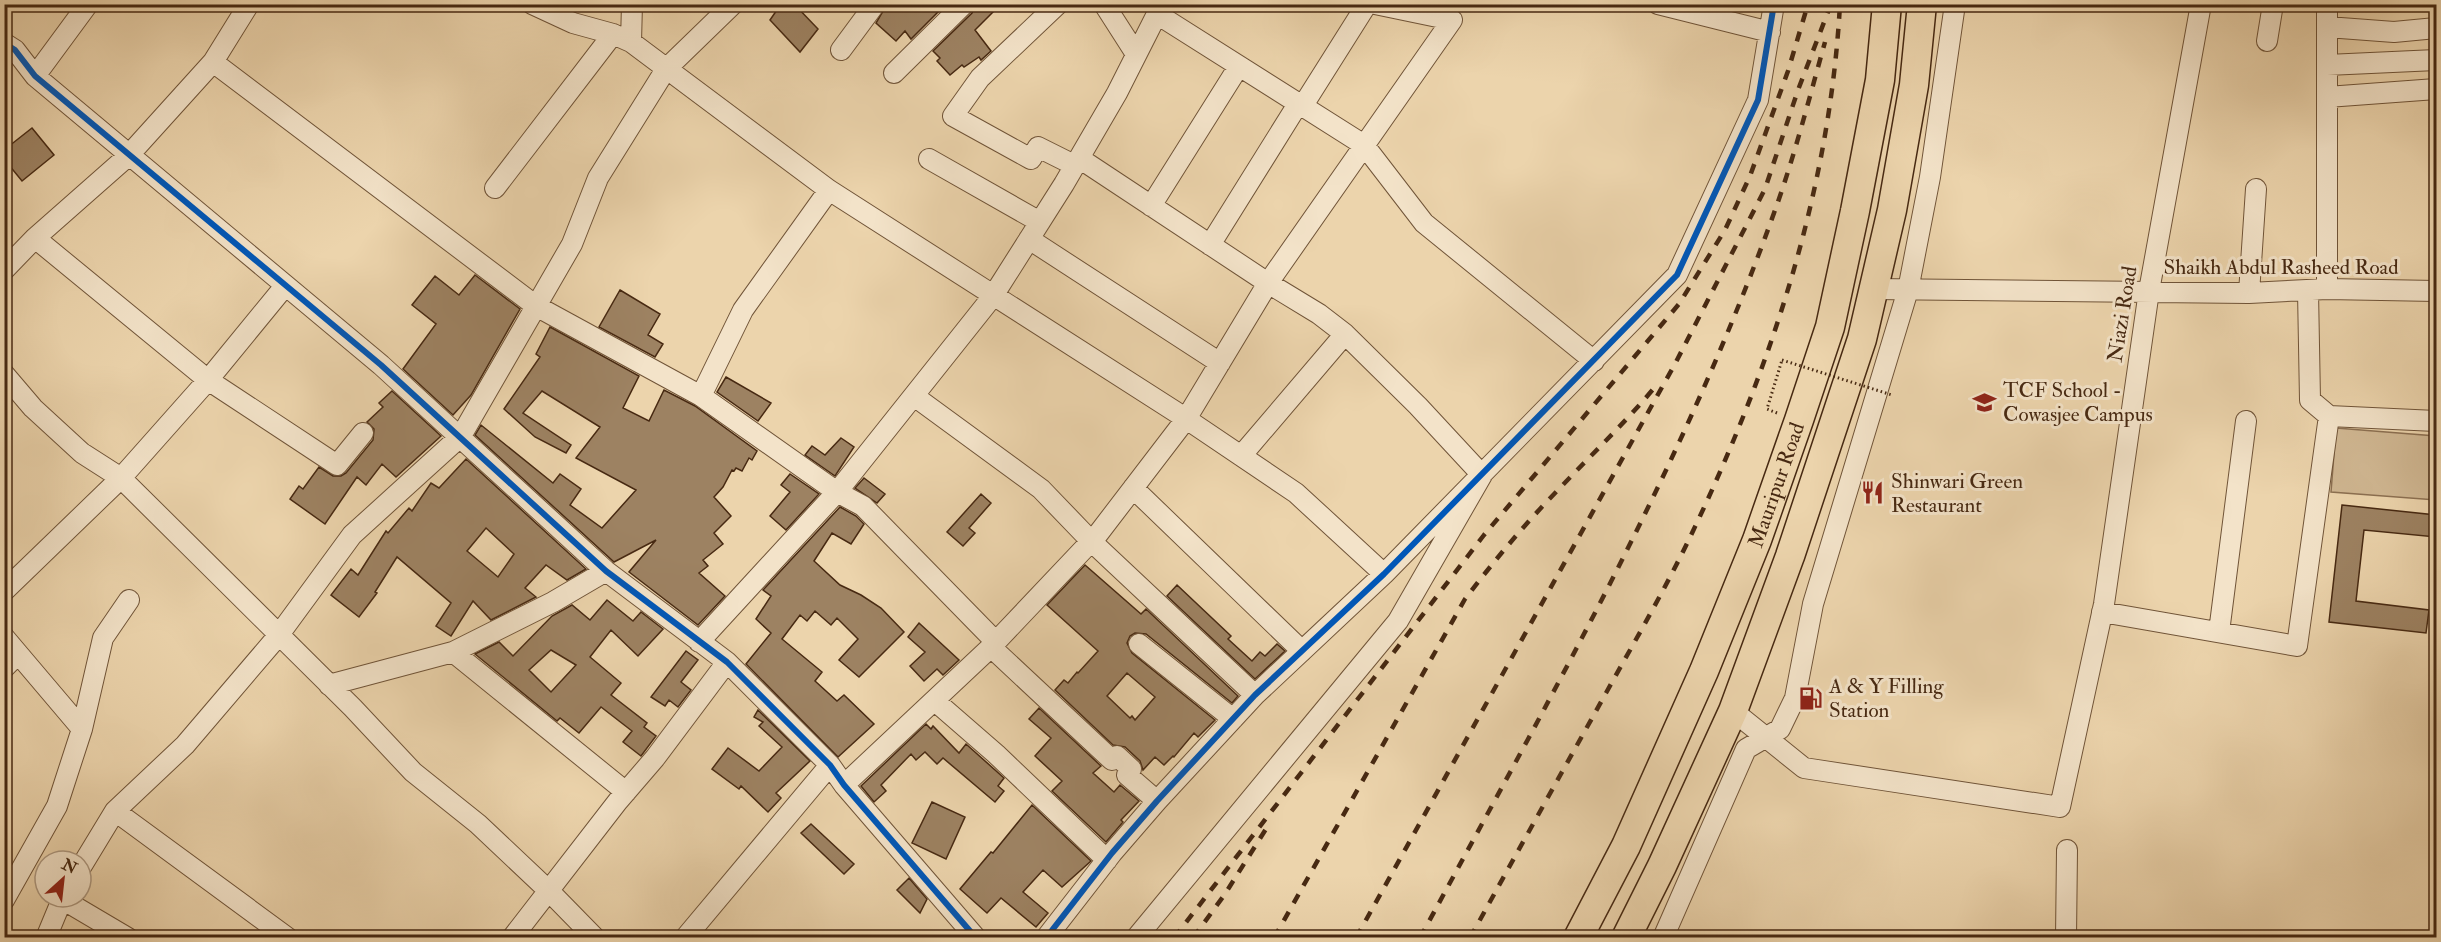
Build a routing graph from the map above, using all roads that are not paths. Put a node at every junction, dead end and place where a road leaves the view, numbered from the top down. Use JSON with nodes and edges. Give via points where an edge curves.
{"nodes":[{"id":1,"x":88,"y":4,"type":"edge"},
{"id":2,"x":532,"y":4,"type":"edge"},
{"id":3,"x":632,"y":4,"type":"edge"},
{"id":4,"x":733,"y":4,"type":"edge"},
{"id":5,"x":875,"y":4,"type":"edge"},
{"id":6,"x":964,"y":4,"type":"edge"},
{"id":7,"x":1058,"y":4,"type":"edge"},
{"id":8,"x":1104,"y":4,"type":"edge"},
{"id":9,"x":1366,"y":4,"type":"edge"},
{"id":10,"x":1375,"y":4,"type":"edge"},
{"id":11,"x":1658,"y":4,"type":"edge"},
{"id":12,"x":1774,"y":4,"type":"edge"},
{"id":13,"x":1887,"y":4,"type":"edge"},
{"id":14,"x":1922,"y":4,"type":"edge"},
{"id":15,"x":1955,"y":4,"type":"edge"},
{"id":16,"x":2201,"y":4,"type":"edge"},
{"id":17,"x":2273,"y":4,"type":"edge"},
{"id":18,"x":2327,"y":4,"type":"edge"},
{"id":19,"x":240,"y":9,"type":"edge"},
{"id":20,"x":1159,"y":9,"type":"edge"},
{"id":21,"x":572,"y":14,"type":"edge"},
{"id":22,"x":2327,"y":27,"type":"junction"},
{"id":23,"x":2436,"y":28,"type":"edge"},
{"id":24,"x":1770,"y":32,"type":"junction"},
{"id":25,"x":622,"y":38,"type":"junction"},
{"id":26,"x":2267,"y":40,"type":"dead end"},
{"id":27,"x":4,"y":43,"type":"edge"},
{"id":28,"x":841,"y":50,"type":"dead end"},
{"id":29,"x":1136,"y":54,"type":"junction"},
{"id":30,"x":2436,"y":60,"type":"edge"},
{"id":31,"x":213,"y":62,"type":"junction"},
{"id":32,"x":2327,"y":65,"type":"junction"},
{"id":33,"x":1239,"y":66,"type":"junction"},
{"id":34,"x":666,"y":69,"type":"junction"},
{"id":35,"x":894,"y":73,"type":"dead end"},
{"id":36,"x":34,"y":76,"type":"junction"},
{"id":37,"x":2436,"y":89,"type":"edge"},
{"id":38,"x":2327,"y":97,"type":"junction"},
{"id":39,"x":1300,"y":105,"type":"junction"},
{"id":40,"x":1364,"y":145,"type":"junction"},
{"id":41,"x":128,"y":156,"type":"junction"},
{"id":42,"x":929,"y":159,"type":"dead end"},
{"id":43,"x":1076,"y":162,"type":"junction"},
{"id":44,"x":495,"y":188,"type":"dead end"},
{"id":45,"x":2256,"y":189,"type":"dead end"},
{"id":46,"x":829,"y":190,"type":"junction"},
{"id":47,"x":1151,"y":206,"type":"junction"},
{"id":48,"x":1040,"y":222,"type":"junction"},
{"id":49,"x":35,"y":238,"type":"junction"},
{"id":50,"x":1029,"y":239,"type":"junction"},
{"id":51,"x":1210,"y":245,"type":"junction"},
{"id":52,"x":4,"y":270,"type":"edge"},
{"id":53,"x":1268,"y":283,"type":"junction"},
{"id":54,"x":285,"y":285,"type":"junction"},
{"id":55,"x":1874,"y":290,"type":"junction"},
{"id":56,"x":1908,"y":290,"type":"junction"},
{"id":57,"x":2318,"y":290,"type":"junction"},
{"id":58,"x":2149,"y":291,"type":"junction"},
{"id":59,"x":2436,"y":291,"type":"edge"},
{"id":60,"x":2248,"y":293,"type":"junction"},
{"id":61,"x":993,"y":296,"type":"junction"},
{"id":62,"x":536,"y":306,"type":"junction"},
{"id":63,"x":1345,"y":334,"type":"junction"},
{"id":64,"x":1594,"y":361,"type":"junction"},
{"id":65,"x":1220,"y":363,"type":"junction"},
{"id":66,"x":4,"y":374,"type":"edge"},
{"id":67,"x":208,"y":380,"type":"junction"},
{"id":68,"x":701,"y":396,"type":"junction"},
{"id":69,"x":914,"y":396,"type":"junction"},
{"id":70,"x":2329,"y":416,"type":"junction"},
{"id":71,"x":1186,"y":419,"type":"junction"},
{"id":72,"x":2246,"y":421,"type":"dead end"},
{"id":73,"x":2436,"y":421,"type":"edge"},
{"id":74,"x":363,"y":433,"type":"dead end"},
{"id":75,"x":461,"y":436,"type":"junction"},
{"id":76,"x":1241,"y":456,"type":"junction"},
{"id":77,"x":1482,"y":475,"type":"junction"},
{"id":78,"x":121,"y":478,"type":"junction"},
{"id":79,"x":1133,"y":488,"type":"junction"},
{"id":80,"x":837,"y":492,"type":"junction"},
{"id":81,"x":1091,"y":541,"type":"junction"},
{"id":82,"x":606,"y":571,"type":"junction"},
{"id":83,"x":1384,"y":574,"type":"junction"},
{"id":84,"x":4,"y":591,"type":"edge"},
{"id":85,"x":129,"y":600,"type":"dead end"},
{"id":86,"x":2102,"y":612,"type":"junction"},
{"id":87,"x":2219,"y":632,"type":"junction"},
{"id":88,"x":278,"y":636,"type":"junction"},
{"id":89,"x":4,"y":637,"type":"edge"},
{"id":90,"x":699,"y":642,"type":"junction"},
{"id":91,"x":1139,"y":644,"type":"dead end"},
{"id":92,"x":993,"y":645,"type":"junction"},
{"id":93,"x":1302,"y":651,"type":"junction"},
{"id":94,"x":453,"y":652,"type":"junction"},
{"id":95,"x":18,"y":654,"type":"junction"},
{"id":96,"x":727,"y":662,"type":"junction"},
{"id":97,"x":4,"y":668,"type":"edge"},
{"id":98,"x":329,"y":685,"type":"junction"},
{"id":99,"x":1255,"y":695,"type":"junction"},
{"id":100,"x":935,"y":701,"type":"junction"},
{"id":101,"x":1733,"y":711,"type":"junction"},
{"id":102,"x":1233,"y":719,"type":"junction"},
{"id":103,"x":82,"y":729,"type":"junction"},
{"id":104,"x":1767,"y":738,"type":"junction"},
{"id":105,"x":830,"y":765,"type":"junction"},
{"id":106,"x":844,"y":785,"type":"junction"},
{"id":107,"x":626,"y":792,"type":"junction"},
{"id":108,"x":1157,"y":801,"type":"junction"},
{"id":109,"x":115,"y":810,"type":"junction"},
{"id":110,"x":92,"y":849,"type":"edge"},
{"id":111,"x":2067,"y":850,"type":"dead end"},
{"id":112,"x":1107,"y":860,"type":"junction"},
{"id":113,"x":549,"y":891,"type":"junction"},
{"id":114,"x":4,"y":900,"type":"edge"},
{"id":115,"x":58,"y":909,"type":"edge"},
{"id":116,"x":80,"y":909,"type":"edge"},
{"id":117,"x":46,"y":938,"type":"edge"},
{"id":118,"x":129,"y":938,"type":"edge"},
{"id":119,"x":288,"y":938,"type":"edge"},
{"id":120,"x":512,"y":938,"type":"edge"},
{"id":121,"x":595,"y":938,"type":"edge"},
{"id":122,"x":685,"y":938,"type":"edge"},
{"id":123,"x":976,"y":938,"type":"edge"},
{"id":124,"x":1046,"y":938,"type":"edge"},
{"id":125,"x":1136,"y":938,"type":"edge"},
{"id":126,"x":1578,"y":938,"type":"edge"},
{"id":127,"x":1626,"y":938,"type":"edge"},
{"id":128,"x":1662,"y":938,"type":"edge"},
{"id":129,"x":2066,"y":938,"type":"edge"}],
"edges":[{"from":1,"to":36,"type":"street"},
{"from":2,"to":21,"type":"street"},
{"from":3,"to":25,"type":"street"},
{"from":4,"to":34,"type":"street"},
{"from":5,"to":28,"type":"street"},
{"from":6,"to":35,"type":"street"},
{"from":7,"to":43,"type":"street","via":[[980,78],[953,116],[1030,159],[1038,147]]},
{"from":8,"to":29,"type":"street"},
{"from":9,"to":39,"type":"street"},
{"from":10,"to":40,"type":"street","via":[[1452,20]]},
{"from":11,"to":24,"type":"street"},
{"from":12,"to":24,"type":"street"},
{"from":13,"to":126,"type":"highway","name":"Mauripur Road","via":[[1880,80],[1830,327],[1757,540],[1704,671],[1626,846]]},
{"from":14,"to":55,"type":"highway","name":"Mauripur Road","via":[[1914,85]]},
{"from":15,"to":56,"type":"street","via":[[1930,177]]},
{"from":16,"to":58,"type":"street","name":"Niazi Road"},
{"from":17,"to":26,"type":"street"},
{"from":18,"to":22,"type":"street"},
{"from":19,"to":31,"type":"street"},
{"from":20,"to":29,"type":"street"},
{"from":20,"to":33,"type":"street"},
{"from":21,"to":25,"type":"street"},
{"from":22,"to":23,"type":"street","via":[[2394,32]]},
{"from":22,"to":32,"type":"street"},
{"from":24,"to":64,"type":"street","via":[[1758,100],[1677,274]]},
{"from":25,"to":34,"type":"street"},
{"from":25,"to":44,"type":"street"},
{"from":27,"to":36,"type":"street","via":[[15,50]]},
{"from":29,"to":43,"type":"street"},
{"from":30,"to":32,"type":"street"},
{"from":31,"to":41,"type":"street"},
{"from":31,"to":62,"type":"street"},
{"from":32,"to":38,"type":"street"},
{"from":33,"to":39,"type":"street"},
{"from":33,"to":47,"type":"street"},
{"from":34,"to":46,"type":"street"},
{"from":34,"to":62,"type":"street","via":[[598,178],[572,244]]},
{"from":36,"to":41,"type":"street"},
{"from":37,"to":38,"type":"street"},
{"from":38,"to":57,"type":"street"},
{"from":39,"to":40,"type":"street"},
{"from":39,"to":51,"type":"street"},
{"from":40,"to":53,"type":"street"},
{"from":40,"to":64,"type":"street","via":[[1424,223]]},
{"from":41,"to":49,"type":"street"},
{"from":41,"to":54,"type":"street"},
{"from":42,"to":48,"type":"street"},
{"from":43,"to":47,"type":"street"},
{"from":43,"to":48,"type":"street"},
{"from":45,"to":60,"type":"street"},
{"from":46,"to":61,"type":"street"},
{"from":46,"to":68,"type":"street","via":[[743,310]]},
{"from":47,"to":51,"type":"street"},
{"from":48,"to":50,"type":"street"},
{"from":49,"to":52,"type":"street"},
{"from":49,"to":67,"type":"street"},
{"from":50,"to":61,"type":"street"},
{"from":50,"to":65,"type":"street"},
{"from":51,"to":53,"type":"street"},
{"from":53,"to":63,"type":"street"},
{"from":53,"to":65,"type":"street"},
{"from":54,"to":67,"type":"street"},
{"from":54,"to":75,"type":"street"},
{"from":55,"to":56,"type":"street","name":"Shaikh Abdul Rasheed Road"},
{"from":55,"to":101,"type":"highway","name":"Mauripur Road","via":[[1862,339],[1790,555]]},
{"from":56,"to":58,"type":"street","name":"Shaikh Abdul Rasheed Road"},
{"from":56,"to":104,"type":"street","via":[[1813,604],[1795,698],[1780,729]]},
{"from":57,"to":59,"type":"street","name":"Shaikh Abdul Rasheed Road"},
{"from":57,"to":60,"type":"street","name":"Shaikh Abdul Rasheed Road"},
{"from":57,"to":70,"type":"street","via":[[2310,400]]},
{"from":58,"to":60,"type":"street","name":"Shaikh Abdul Rasheed Road"},
{"from":58,"to":86,"type":"street","name":"Niazi Road"},
{"from":61,"to":69,"type":"street"},
{"from":61,"to":71,"type":"street"},
{"from":62,"to":68,"type":"street"},
{"from":62,"to":75,"type":"street"},
{"from":63,"to":76,"type":"street"},
{"from":63,"to":77,"type":"street"},
{"from":64,"to":77,"type":"street"},
{"from":65,"to":71,"type":"street"},
{"from":66,"to":78,"type":"street","via":[[33,408],[82,453]]},
{"from":67,"to":74,"type":"street","via":[[337,465]]},
{"from":67,"to":78,"type":"street"},
{"from":68,"to":80,"type":"street"},
{"from":69,"to":80,"type":"street"},
{"from":69,"to":81,"type":"street","via":[[1041,489]]},
{"from":70,"to":73,"type":"street"},
{"from":70,"to":87,"type":"street","via":[[2297,646]]},
{"from":71,"to":76,"type":"street"},
{"from":71,"to":79,"type":"street"},
{"from":72,"to":87,"type":"street"},
{"from":75,"to":82,"type":"street"},
{"from":75,"to":88,"type":"street","via":[[352,535]]},
{"from":76,"to":83,"type":"street","via":[[1296,493]]},
{"from":77,"to":83,"type":"street"},
{"from":77,"to":125,"type":"street","via":[[1398,621]]},
{"from":78,"to":84,"type":"street"},
{"from":78,"to":88,"type":"street"},
{"from":79,"to":81,"type":"street"},
{"from":79,"to":93,"type":"street"},
{"from":80,"to":90,"type":"street"},
{"from":80,"to":92,"type":"street","via":[[863,506]]},
{"from":81,"to":92,"type":"street"},
{"from":81,"to":99,"type":"street"},
{"from":82,"to":90,"type":"street"},
{"from":82,"to":94,"type":"street"},
{"from":83,"to":93,"type":"street"},
{"from":85,"to":103,"type":"street","via":[[103,638]]},
{"from":86,"to":87,"type":"street"},
{"from":86,"to":104,"type":"street","name":"Niazi Road","via":[[2060,807],[1804,768]]},
{"from":88,"to":98,"type":"street"},
{"from":88,"to":109,"type":"street","via":[[185,745]]},
{"from":89,"to":95,"type":"street"},
{"from":90,"to":96,"type":"street"},
{"from":91,"to":102,"type":"street"},
{"from":92,"to":100,"type":"street"},
{"from":92,"to":108,"type":"street","via":[[1112,760],[1117,756],[1131,769],[1127,775]]},
{"from":93,"to":99,"type":"street"},
{"from":94,"to":98,"type":"street"},
{"from":94,"to":107,"type":"street"},
{"from":95,"to":97,"type":"street"},
{"from":95,"to":103,"type":"street"},
{"from":96,"to":105,"type":"street"},
{"from":96,"to":107,"type":"street"},
{"from":98,"to":113,"type":"street","via":[[413,771]]},
{"from":99,"to":102,"type":"street"},
{"from":100,"to":106,"type":"street"},
{"from":100,"to":112,"type":"street"},
{"from":101,"to":104,"type":"street"},
{"from":101,"to":127,"type":"highway","name":"Mauripur Road"},
{"from":102,"to":108,"type":"street"},
{"from":103,"to":114,"type":"street","via":[[57,806]]},
{"from":104,"to":128,"type":"street","via":[[1746,749]]},
{"from":105,"to":106,"type":"street"},
{"from":105,"to":122,"type":"street"},
{"from":106,"to":123,"type":"street"},
{"from":107,"to":113,"type":"street"},
{"from":108,"to":112,"type":"street"},
{"from":109,"to":110,"type":"street"},
{"from":109,"to":119,"type":"street"},
{"from":111,"to":129,"type":"street"},
{"from":112,"to":124,"type":"street"},
{"from":113,"to":120,"type":"street"},
{"from":113,"to":121,"type":"street"},
{"from":115,"to":117,"type":"street"},
{"from":116,"to":118,"type":"street"}]}
